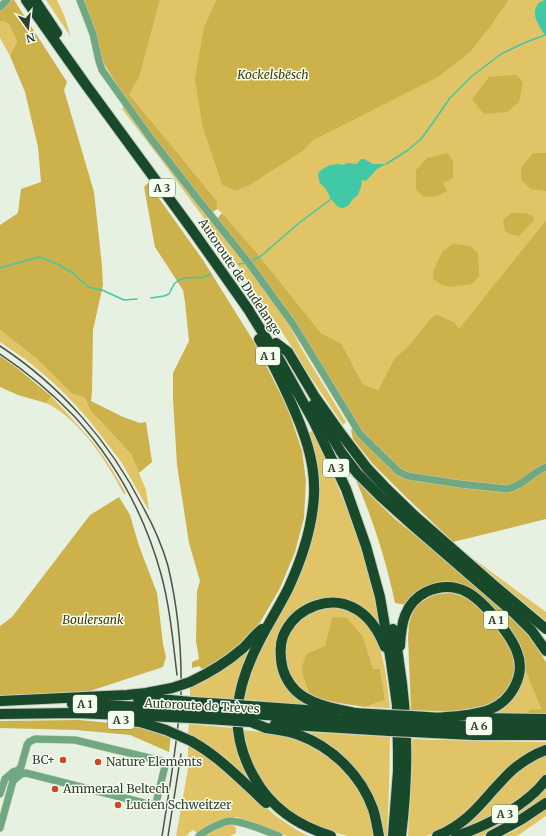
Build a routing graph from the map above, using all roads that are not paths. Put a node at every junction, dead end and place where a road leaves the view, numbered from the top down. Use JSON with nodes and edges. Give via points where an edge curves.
{"nodes":[{"id":1,"x":7,"y":0,"type":"edge"},
{"id":2,"x":26,"y":0,"type":"edge"},
{"id":3,"x":35,"y":0,"type":"edge"},
{"id":4,"x":80,"y":0,"type":"edge"},
{"id":5,"x":0,"y":7,"type":"edge"},
{"id":6,"x":237,"y":293,"type":"junction"},
{"id":7,"x":276,"y":343,"type":"junction"},
{"id":8,"x":304,"y":391,"type":"junction"},
{"id":9,"x":546,"y":467,"type":"edge"},
{"id":10,"x":269,"y":624,"type":"junction"},
{"id":11,"x":546,"y":629,"type":"edge"},
{"id":12,"x":546,"y":652,"type":"edge"},
{"id":13,"x":395,"y":662,"type":"junction"},
{"id":14,"x":86,"y":697,"type":"junction"},
{"id":15,"x":0,"y":701,"type":"edge"},
{"id":16,"x":0,"y":704,"type":"edge"},
{"id":17,"x":170,"y":708,"type":"junction"},
{"id":18,"x":192,"y":710,"type":"junction"},
{"id":19,"x":223,"y":712,"type":"junction"},
{"id":20,"x":0,"y":714,"type":"edge"},
{"id":21,"x":76,"y":714,"type":"junction"},
{"id":22,"x":250,"y":714,"type":"junction"},
{"id":23,"x":359,"y":714,"type":"junction"},
{"id":24,"x":437,"y":718,"type":"junction"},
{"id":25,"x":546,"y":718,"type":"edge"},
{"id":26,"x":390,"y":723,"type":"junction"},
{"id":27,"x":407,"y":726,"type":"junction"},
{"id":28,"x":546,"y":727,"type":"edge"},
{"id":29,"x":546,"y":735,"type":"edge"},
{"id":30,"x":546,"y":750,"type":"edge"},
{"id":31,"x":4,"y":778,"type":"junction"},
{"id":32,"x":546,"y":780,"type":"edge"},
{"id":33,"x":13,"y":781,"type":"junction"},
{"id":34,"x":0,"y":794,"type":"edge"},
{"id":35,"x":546,"y":803,"type":"edge"},
{"id":36,"x":0,"y":828,"type":"edge"},
{"id":37,"x":199,"y":836,"type":"edge"},
{"id":38,"x":279,"y":836,"type":"edge"},
{"id":39,"x":318,"y":836,"type":"edge"},
{"id":40,"x":331,"y":836,"type":"edge"},
{"id":41,"x":379,"y":836,"type":"edge"},
{"id":42,"x":393,"y":836,"type":"edge"},
{"id":43,"x":401,"y":836,"type":"edge"},
{"id":44,"x":437,"y":836,"type":"edge"},
{"id":45,"x":456,"y":836,"type":"edge"},
{"id":46,"x":491,"y":836,"type":"edge"}],
"edges":[{"from":1,"to":5,"type":"street"},
{"from":2,"to":6,"type":"highway","name":"Autoroute de Dudelange","number":"A 3"},
{"from":3,"to":7,"type":"highway","name":"Autoroute de Dudelange","number":"A 3","via":[[214,248]]},
{"from":4,"to":9,"type":"street","via":[[102,70],[149,136],[293,324],[360,434],[399,472],[408,476],[507,489],[514,488]]},
{"from":6,"to":10,"type":"highway","number":"A 1","via":[[240,307],[274,367],[299,420],[310,451],[313,476],[314,494],[309,532],[288,589]]},
{"from":6,"to":13,"type":"highway","name":"Autoroute de Dudelange","number":"A 3","via":[[299,393],[346,489],[366,546]]},
{"from":7,"to":8,"type":"highway","name":"Autoroute de Dudelange","number":"A 3"},
{"from":7,"to":11,"type":"highway","number":"A 3","via":[[288,352],[315,397],[367,468],[432,531]]},
{"from":8,"to":12,"type":"highway","number":"A 3","via":[[331,437],[357,473],[514,613],[532,631]]},
{"from":8,"to":13,"type":"highway","name":"Autoroute de Dudelange","number":"A 3","via":[[359,508],[373,549],[385,591]]},
{"from":10,"to":14,"type":"highway","number":"A 1","bridge":true,"via":[[234,656],[190,682],[146,693]]},
{"from":10,"to":40,"type":"highway","via":[[246,671],[239,696],[238,728],[243,754],[258,785],[268,798],[296,821]]},
{"from":13,"to":23,"type":"highway","number":"A 3","via":[[370,620],[345,604],[321,603],[309,608],[298,615],[286,631],[281,647],[282,664],[286,678],[297,692],[308,700]]},
{"from":13,"to":24,"type":"highway","number":"A 1","via":[[406,611],[419,597],[438,589],[458,589],[467,592],[487,608],[506,631],[518,653],[520,667],[514,689],[505,700],[490,710]]},
{"from":13,"to":42,"type":"highway","name":"Autoroute de Dudelange","number":"A 3","via":[[398,771]]},
{"from":13,"to":43,"type":"highway","name":"Autoroute de Dudelange","number":"A 3","via":[[406,736],[405,798]]},
{"from":14,"to":15,"type":"highway","number":"A 1"},
{"from":14,"to":17,"type":"highway","number":"A 1"},
{"from":16,"to":17,"type":"highway","name":"Autoroute de Trèves","number":"A 1"},
{"from":17,"to":18,"type":"highway","number":"A 1","bridge":true},
{"from":17,"to":18,"type":"highway","name":"Autoroute de Trèves","number":"A 1","bridge":true},
{"from":17,"to":21,"type":"highway","name":"Autoroute de Trèves","number":"A 1"},
{"from":18,"to":19,"type":"highway","number":"A 1"},
{"from":18,"to":19,"type":"highway","name":"Autoroute de Trèves","number":"A 1"},
{"from":19,"to":22,"type":"highway","number":"A 1","bridge":true},
{"from":19,"to":22,"type":"highway","name":"Autoroute de Trèves","number":"A 1","bridge":true},
{"from":20,"to":21,"type":"highway","name":"Autoroute de Trèves","number":"A 1"},
{"from":21,"to":39,"type":"highway","number":"A 3","bridge":true,"via":[[140,722],[191,741],[220,760],[288,821]]},
{"from":22,"to":23,"type":"highway","number":"A 1"},
{"from":22,"to":26,"type":"highway","name":"Autoroute de Trèves","number":"A 1"},
{"from":22,"to":41,"type":"highway","via":[[265,728],[299,735],[320,745],[346,765],[367,796]]},
{"from":23,"to":26,"type":"highway","number":"A 1"},
{"from":24,"to":25,"type":"highway"},
{"from":24,"to":27,"type":"highway","number":"A 1"},
{"from":26,"to":27,"type":"highway","name":"Autoroute de Trèves","number":"A 1","bridge":true},
{"from":26,"to":27,"type":"highway","number":"A 1","bridge":true},
{"from":27,"to":28,"type":"highway","number":"A 6"},
{"from":27,"to":29,"type":"highway","number":"A 6","via":[[474,735]]},
{"from":30,"to":44,"type":"highway","via":[[516,767],[470,816]]},
{"from":31,"to":33,"type":"street"},
{"from":31,"to":33,"type":"street","via":[[21,767],[26,745],[36,739],[75,740],[162,761],[165,766],[156,803],[152,805],[26,773]]},
{"from":31,"to":34,"type":"street"},
{"from":32,"to":45,"type":"highway","number":"A 3","via":[[515,808],[480,827]]},
{"from":33,"to":36,"type":"street"},
{"from":35,"to":46,"type":"highway","via":[[522,820]]},
{"from":37,"to":38,"type":"street","via":[[230,821]]}]}
